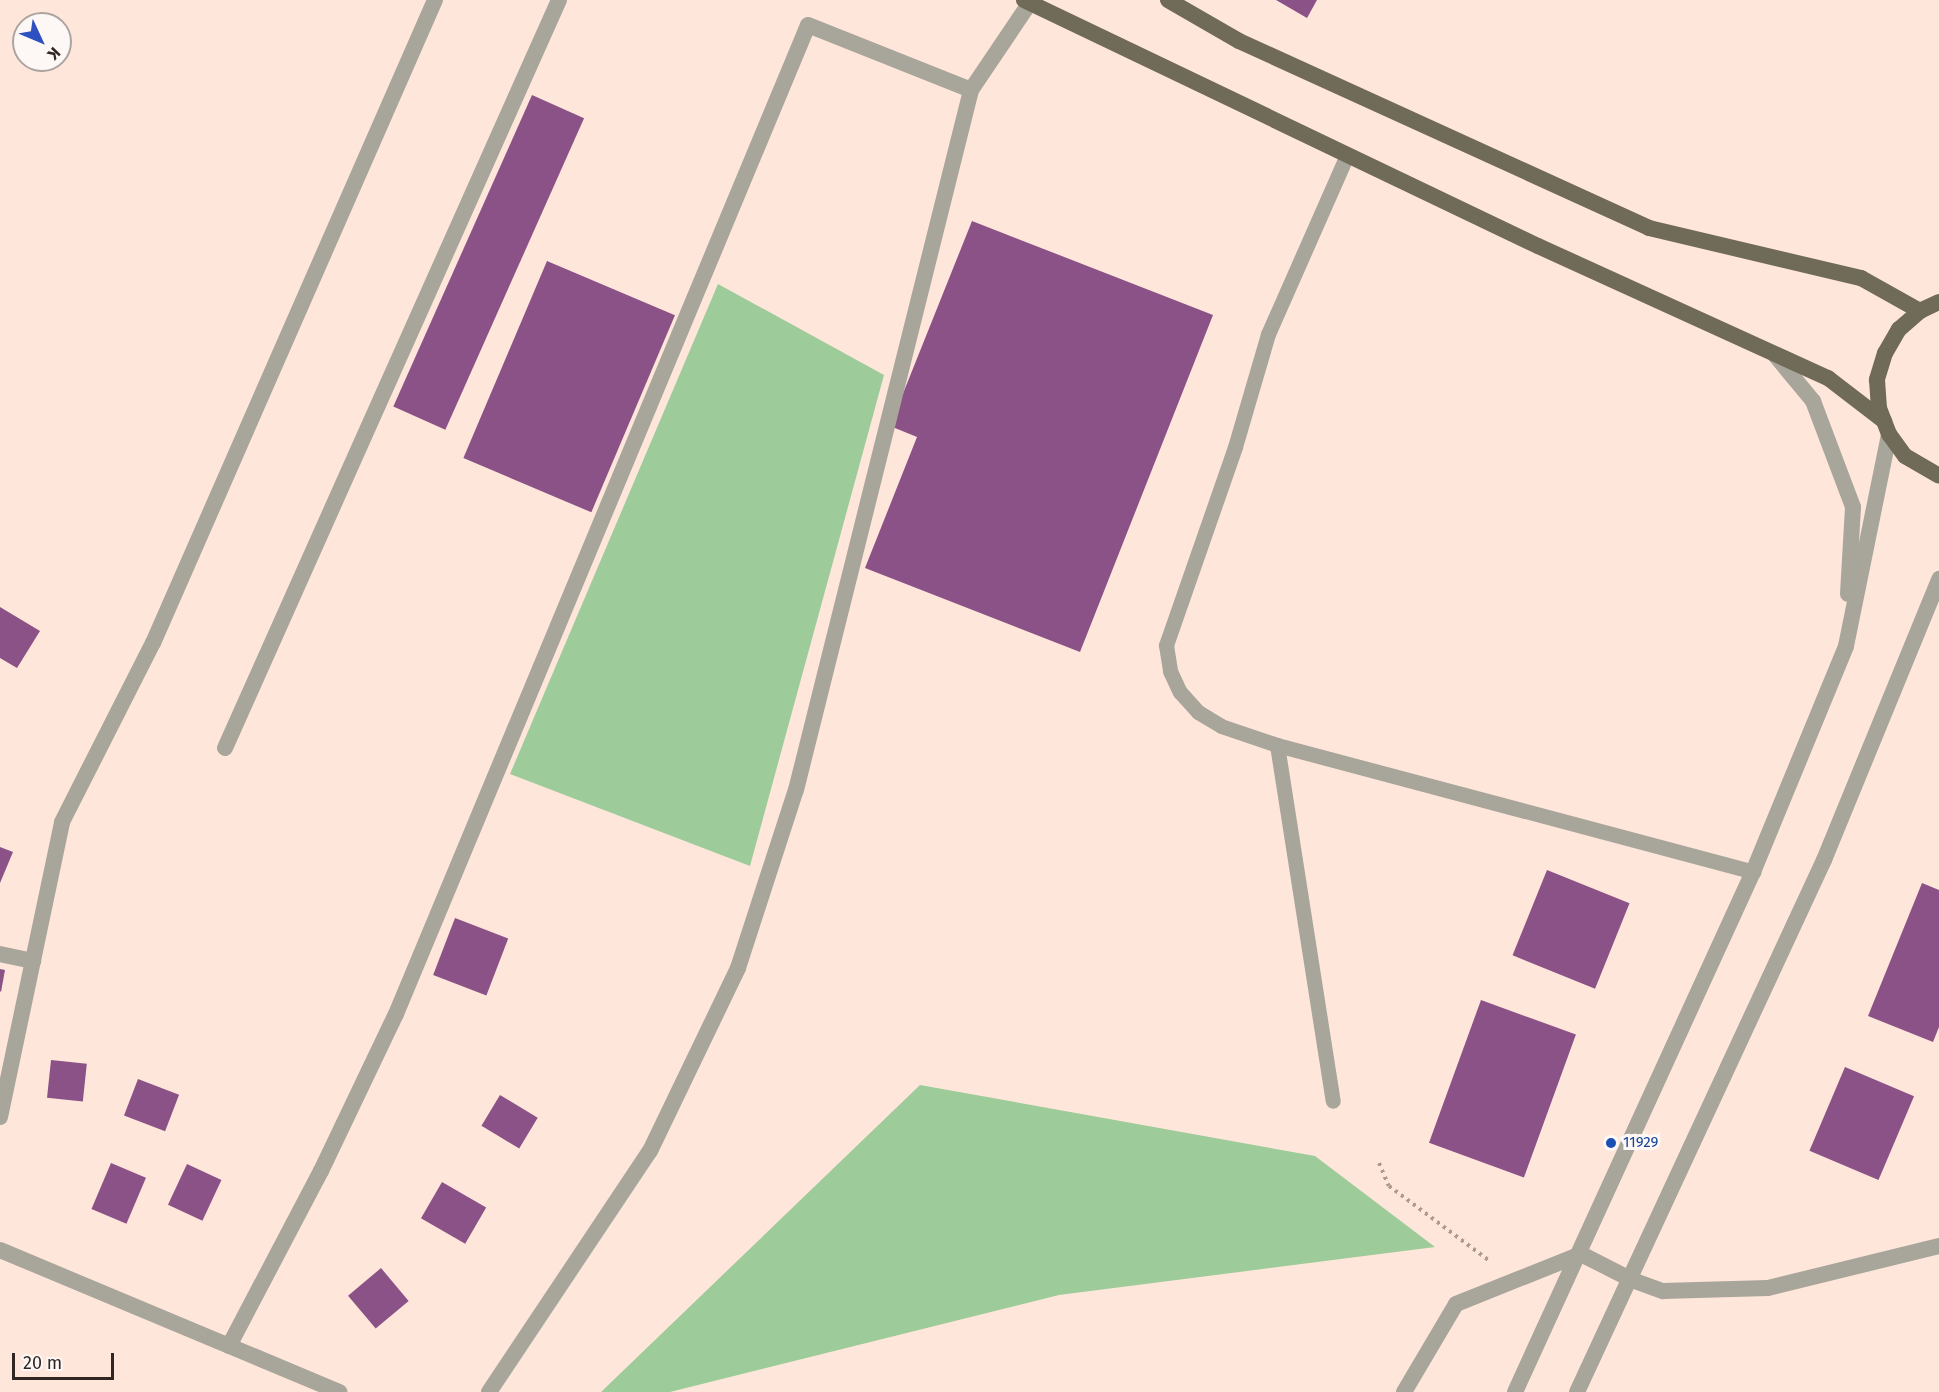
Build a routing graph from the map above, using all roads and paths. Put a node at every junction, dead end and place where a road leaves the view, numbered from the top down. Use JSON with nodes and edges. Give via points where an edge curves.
{"nodes":[{"id":1,"x":435,"y":0,"type":"edge"},
{"id":2,"x":559,"y":0,"type":"edge"},
{"id":3,"x":1167,"y":0,"type":"edge"},
{"id":4,"x":1027,"y":2,"type":"edge"},
{"id":5,"x":972,"y":90,"type":"junction"},
{"id":6,"x":1347,"y":155,"type":"junction"},
{"id":7,"x":1939,"y":289,"type":"edge"},
{"id":8,"x":1930,"y":306,"type":"edge"},
{"id":9,"x":1775,"y":355,"type":"junction"},
{"id":10,"x":1886,"y":427,"type":"junction"},
{"id":11,"x":1939,"y":477,"type":"edge"},
{"id":12,"x":1939,"y":579,"type":"edge"},
{"id":13,"x":1846,"y":646,"type":"junction"},
{"id":14,"x":1277,"y":744,"type":"junction"},
{"id":15,"x":225,"y":748,"type":"dead end"},
{"id":16,"x":1753,"y":872,"type":"junction"},
{"id":17,"x":0,"y":954,"type":"edge"},
{"id":18,"x":33,"y":961,"type":"junction"},
{"id":19,"x":1333,"y":1101,"type":"dead end"},
{"id":20,"x":0,"y":1117,"type":"edge"},
{"id":21,"x":1378,"y":1163,"type":"dead end"},
{"id":22,"x":1939,"y":1246,"type":"edge"},
{"id":23,"x":0,"y":1250,"type":"edge"},
{"id":24,"x":1581,"y":1254,"type":"junction"},
{"id":25,"x":1515,"y":1280,"type":"junction"},
{"id":26,"x":1632,"y":1280,"type":"junction"},
{"id":27,"x":229,"y":1346,"type":"junction"},
{"id":28,"x":338,"y":1392,"type":"edge"},
{"id":29,"x":489,"y":1392,"type":"edge"},
{"id":30,"x":1404,"y":1392,"type":"edge"},
{"id":31,"x":1515,"y":1392,"type":"edge"},
{"id":32,"x":1577,"y":1392,"type":"edge"}],
"edges":[{"from":1,"to":18,"type":"street","via":[[153,643],[62,822]]},
{"from":2,"to":15,"type":"street"},
{"from":3,"to":8,"type":"main road","via":[[1239,41],[1649,228],[1861,278]]},
{"from":4,"to":5,"type":"street"},
{"from":4,"to":6,"type":"main road"},
{"from":5,"to":27,"type":"street","via":[[808,25],[396,1014],[321,1171]]},
{"from":5,"to":29,"type":"street","via":[[796,790],[738,968],[650,1151]]},
{"from":6,"to":9,"type":"main road"},
{"from":6,"to":14,"type":"lane","via":[[1268,334],[1235,447],[1166,645],[1170,671],[1180,692],[1198,712],[1221,726]]},
{"from":7,"to":8,"type":"main road"},
{"from":8,"to":10,"type":"main road","via":[[1899,329],[1885,353],[1877,380]]},
{"from":9,"to":10,"type":"main road","via":[[1828,378]]},
{"from":9,"to":13,"type":"street","via":[[1813,401],[1852,507]]},
{"from":10,"to":11,"type":"main road","via":[[1905,456]]},
{"from":10,"to":13,"type":"street"},
{"from":12,"to":26,"type":"street","via":[[1824,860]]},
{"from":13,"to":16,"type":"street"},
{"from":14,"to":16,"type":"lane"},
{"from":14,"to":19,"type":"lane"},
{"from":16,"to":24,"type":"street"},
{"from":17,"to":18,"type":"street"},
{"from":18,"to":20,"type":"street"},
{"from":21,"to":25,"type":"path","via":[[1389,1186]]},
{"from":22,"to":26,"type":"street","via":[[1768,1288],[1663,1292]]},
{"from":23,"to":27,"type":"street"},
{"from":24,"to":25,"type":"street"},
{"from":24,"to":26,"type":"street"},
{"from":24,"to":31,"type":"street"},
{"from":25,"to":30,"type":"street","via":[[1456,1304]]},
{"from":26,"to":32,"type":"street"},
{"from":27,"to":28,"type":"street"}]}
